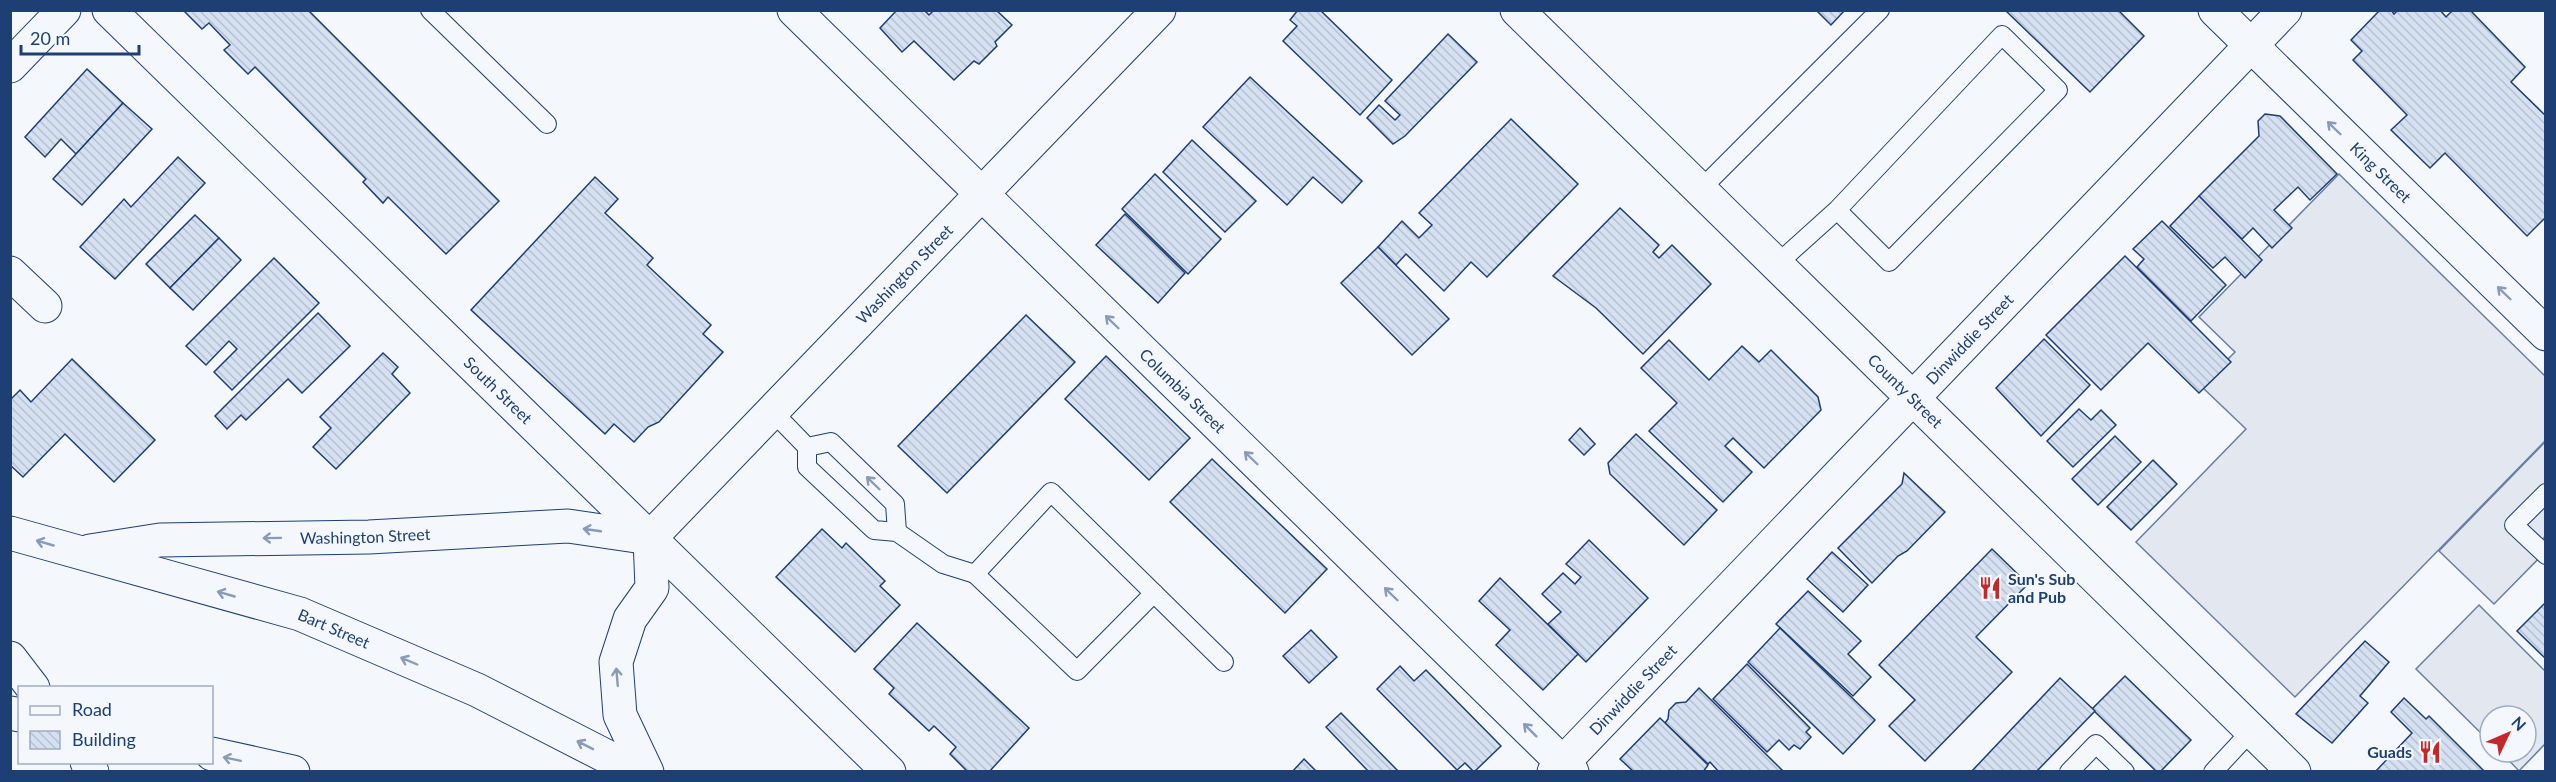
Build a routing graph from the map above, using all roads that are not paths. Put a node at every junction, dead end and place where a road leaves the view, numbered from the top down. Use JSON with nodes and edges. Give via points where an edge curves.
{"nodes":[{"id":1,"x":64,"y":10,"type":"edge"},
{"id":2,"x":109,"y":10,"type":"edge"},
{"id":3,"x":430,"y":10,"type":"edge"},
{"id":4,"x":794,"y":10,"type":"edge"},
{"id":5,"x":1159,"y":10,"type":"edge"},
{"id":6,"x":1517,"y":10,"type":"edge"},
{"id":7,"x":1880,"y":10,"type":"edge"},
{"id":8,"x":2215,"y":10,"type":"edge"},
{"id":9,"x":2284,"y":10,"type":"edge"},
{"id":10,"x":2252,"y":46,"type":"junction"},
{"id":11,"x":10,"y":66,"type":"edge"},
{"id":12,"x":547,"y":124,"type":"dead end"},
{"id":13,"x":1701,"y":189,"type":"junction"},
{"id":14,"x":981,"y":193,"type":"junction"},
{"id":15,"x":1837,"y":210,"type":"junction"},
{"id":16,"x":1778,"y":264,"type":"junction"},
{"id":17,"x":10,"y":273,"type":"edge"},
{"id":18,"x":45,"y":306,"type":"dead end"},
{"id":19,"x":2546,"y":334,"type":"edge"},
{"id":20,"x":1913,"y":398,"type":"junction"},
{"id":21,"x":772,"y":411,"type":"junction"},
{"id":22,"x":807,"y":447,"type":"junction"},
{"id":23,"x":2546,"y":493,"type":"edge"},
{"id":24,"x":897,"y":532,"type":"junction"},
{"id":25,"x":10,"y":533,"type":"edge"},
{"id":26,"x":650,"y":538,"type":"junction"},
{"id":27,"x":80,"y":553,"type":"junction"},
{"id":28,"x":2546,"y":555,"type":"edge"},
{"id":29,"x":975,"y":574,"type":"junction"},
{"id":30,"x":1155,"y":593,"type":"junction"},
{"id":31,"x":10,"y":658,"type":"edge"},
{"id":32,"x":1224,"y":662,"type":"dead end"},
{"id":33,"x":32,"y":686,"type":"edge"},
{"id":34,"x":2252,"y":730,"type":"junction"},
{"id":35,"x":213,"y":754,"type":"edge"},
{"id":36,"x":1563,"y":768,"type":"edge"},
{"id":37,"x":293,"y":771,"type":"edge"},
{"id":38,"x":637,"y":771,"type":"edge"},
{"id":39,"x":647,"y":771,"type":"edge"},
{"id":40,"x":889,"y":771,"type":"edge"},
{"id":41,"x":2069,"y":771,"type":"edge"},
{"id":42,"x":2125,"y":771,"type":"edge"},
{"id":43,"x":2213,"y":771,"type":"edge"},
{"id":44,"x":2294,"y":771,"type":"edge"}],
"edges":[{"from":1,"to":11,"type":"main road"},
{"from":2,"to":26,"type":"main road","name":"South Street"},
{"from":3,"to":12,"type":"lane"},
{"from":4,"to":14,"type":"main road","name":"Columbia Street"},
{"from":5,"to":14,"type":"main road","name":"Washington Street"},
{"from":6,"to":13,"type":"main road","name":"County Street"},
{"from":7,"to":13,"type":"lane"},
{"from":8,"to":10,"type":"main road","name":"King Street"},
{"from":9,"to":10,"type":"main road","name":"Dinwiddie Street"},
{"from":19,"to":10,"type":"main road","name":"King Street","one_way":true},
{"from":10,"to":20,"type":"main road","name":"Dinwiddie Street"},
{"from":13,"to":16,"type":"main road","name":"County Street"},
{"from":14,"to":21,"type":"main road","name":"Washington Street"},
{"from":36,"to":14,"type":"main road","name":"Columbia Street","one_way":true},
{"from":15,"to":15,"type":"lane","via":[[2002,35],[2058,90],[1889,262]]},
{"from":15,"to":16,"type":"lane"},
{"from":16,"to":20,"type":"main road","name":"County Street"},
{"from":17,"to":18,"type":"main road"},
{"from":20,"to":34,"type":"main road","name":"County Street"},
{"from":20,"to":36,"type":"main road","name":"Dinwiddie Street"},
{"from":21,"to":22,"type":"lane"},
{"from":21,"to":26,"type":"main road","name":"Washington Street"},
{"from":22,"to":24,"type":"lane","via":[[807,467],[819,479],[874,530]]},
{"from":24,"to":22,"type":"lane","one_way":true,"via":[[895,504],[831,442]]},
{"from":23,"to":28,"type":"lane","via":[[2514,525]]},
{"from":24,"to":29,"type":"lane","via":[[944,564]]},
{"from":27,"to":25,"type":"main road","name":"Bart Street","one_way":true},
{"from":26,"to":27,"type":"main road","name":"Washington Street","one_way":true,"via":[[567,526],[369,537],[160,540]]},
{"from":39,"to":26,"type":"main road","one_way":true,"via":[[620,715],[616,662],[630,619],[652,588]]},
{"from":26,"to":40,"type":"main road","name":"South Street"},
{"from":38,"to":27,"type":"main road","name":"Bart Street","one_way":true,"via":[[477,690],[300,614]]},
{"from":29,"to":30,"type":"lane","via":[[1077,671]]},
{"from":29,"to":30,"type":"lane","via":[[1051,492]]},
{"from":30,"to":32,"type":"lane"},
{"from":31,"to":33,"type":"main road"},
{"from":34,"to":43,"type":"lane"},
{"from":34,"to":44,"type":"main road","name":"County Street"},
{"from":37,"to":35,"type":"main road","one_way":true},
{"from":41,"to":42,"type":"lane","via":[[2096,744]]}]}
